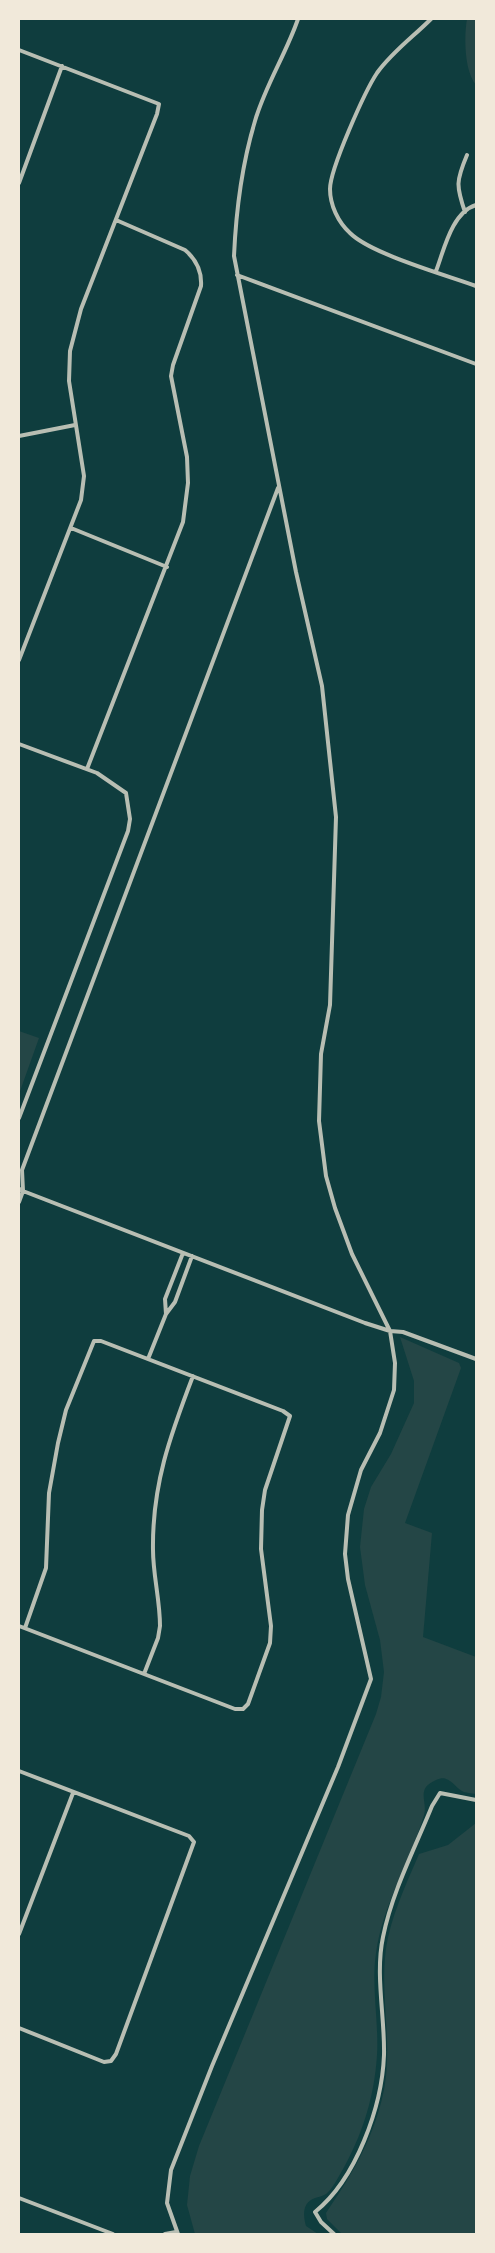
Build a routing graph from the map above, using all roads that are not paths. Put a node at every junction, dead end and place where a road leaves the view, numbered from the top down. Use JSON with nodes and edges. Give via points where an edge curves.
{"nodes":[{"id":1,"x":298,"y":19,"type":"edge"},
{"id":2,"x":431,"y":19,"type":"edge"},
{"id":3,"x":19,"y":50,"type":"edge"},
{"id":4,"x":62,"y":66,"type":"junction"},
{"id":5,"x":467,"y":155,"type":"dead end"},
{"id":6,"x":19,"y":183,"type":"edge"},
{"id":7,"x":476,"y":205,"type":"edge"},
{"id":8,"x":465,"y":212,"type":"junction"},
{"id":9,"x":116,"y":220,"type":"junction"},
{"id":10,"x":436,"y":271,"type":"junction"},
{"id":11,"x":236,"y":275,"type":"junction"},
{"id":12,"x":476,"y":286,"type":"edge"},
{"id":13,"x":476,"y":364,"type":"edge"},
{"id":14,"x":75,"y":425,"type":"junction"},
{"id":15,"x":19,"y":436,"type":"edge"},
{"id":16,"x":279,"y":486,"type":"junction"},
{"id":17,"x":71,"y":528,"type":"junction"},
{"id":18,"x":167,"y":567,"type":"junction"},
{"id":19,"x":19,"y":660,"type":"edge"},
{"id":20,"x":19,"y":744,"type":"edge"},
{"id":21,"x":87,"y":769,"type":"junction"},
{"id":22,"x":19,"y":1118,"type":"edge"},
{"id":23,"x":21,"y":1190,"type":"edge"},
{"id":24,"x":19,"y":1202,"type":"edge"},
{"id":25,"x":183,"y":1252,"type":"junction"},
{"id":26,"x":192,"y":1256,"type":"junction"},
{"id":27,"x":170,"y":1285,"type":"junction"},
{"id":28,"x":181,"y":1289,"type":"junction"},
{"id":29,"x":166,"y":1314,"type":"junction"},
{"id":30,"x":390,"y":1331,"type":"junction"},
{"id":31,"x":476,"y":1351,"type":"edge"},
{"id":32,"x":475,"y":1358,"type":"edge"},
{"id":33,"x":148,"y":1359,"type":"junction"},
{"id":34,"x":193,"y":1376,"type":"junction"},
{"id":35,"x":19,"y":1626,"type":"edge"},
{"id":36,"x":25,"y":1628,"type":"junction"},
{"id":37,"x":144,"y":1674,"type":"junction"},
{"id":38,"x":19,"y":1771,"type":"edge"},
{"id":39,"x":73,"y":1793,"type":"junction"},
{"id":40,"x":476,"y":1800,"type":"edge"},
{"id":41,"x":19,"y":1934,"type":"edge"},
{"id":42,"x":19,"y":2028,"type":"edge"},
{"id":43,"x":20,"y":2198,"type":"edge"},
{"id":44,"x":19,"y":2205,"type":"edge"},
{"id":45,"x":177,"y":2233,"type":"edge"},
{"id":46,"x":113,"y":2234,"type":"edge"},
{"id":47,"x":164,"y":2234,"type":"edge"},
{"id":48,"x":334,"y":2234,"type":"edge"}],
"edges":[{"from":1,"to":11,"type":"street","via":[[255,120],[235,227]]},
{"from":2,"to":10,"type":"street","via":[[394,53],[377,74],[362,101],[331,176],[330,190],[337,217],[350,234],[372,248]]},
{"from":3,"to":4,"type":"street"},
{"from":4,"to":6,"type":"street"},
{"from":4,"to":9,"type":"street","via":[[159,104]]},
{"from":5,"to":8,"type":"street","via":[[458,190]]},
{"from":7,"to":8,"type":"street"},
{"from":8,"to":10,"type":"street","via":[[450,235]]},
{"from":9,"to":14,"type":"street","via":[[81,309],[70,350],[69,381]]},
{"from":9,"to":18,"type":"street","via":[[176,245],[194,259],[202,274],[201,286],[173,365],[172,376],[187,457],[187,504]]},
{"from":10,"to":12,"type":"street"},
{"from":11,"to":13,"type":"street"},
{"from":11,"to":16,"type":"street"},
{"from":14,"to":15,"type":"street"},
{"from":14,"to":17,"type":"street","via":[[84,476],[81,500]]},
{"from":16,"to":23,"type":"street","via":[[22,1170]]},
{"from":16,"to":30,"type":"street","via":[[322,686],[336,817],[330,1005],[321,1054],[319,1121],[326,1176],[334,1208],[352,1254]]},
{"from":17,"to":18,"type":"street"},
{"from":17,"to":19,"type":"street"},
{"from":18,"to":21,"type":"street"},
{"from":20,"to":21,"type":"street"},
{"from":21,"to":22,"type":"street","via":[[126,793],[130,819],[128,831]]},
{"from":23,"to":24,"type":"street"},
{"from":23,"to":25,"type":"street"},
{"from":25,"to":26,"type":"street"},
{"from":25,"to":27,"type":"street"},
{"from":26,"to":28,"type":"street"},
{"from":26,"to":30,"type":"street"},
{"from":27,"to":28,"type":"street"},
{"from":27,"to":29,"type":"street","via":[[165,1298]]},
{"from":28,"to":29,"type":"street"},
{"from":29,"to":33,"type":"street"},
{"from":30,"to":32,"type":"street","via":[[404,1332]]},
{"from":30,"to":45,"type":"street","via":[[395,1363],[394,1390],[380,1433],[361,1470],[348,1515],[345,1554],[371,1679],[348,1743],[171,2170],[167,2202]]},
{"from":31,"to":32,"type":"street"},
{"from":33,"to":34,"type":"street"},
{"from":33,"to":36,"type":"street","via":[[94,1341],[66,1410],[50,1493],[46,1568]]},
{"from":34,"to":37,"type":"street","via":[[169,1439],[157,1490],[153,1552],[160,1626]]},
{"from":34,"to":37,"type":"street","via":[[290,1416],[265,1490],[262,1510],[261,1549],[270,1643],[248,1704],[243,1709]]},
{"from":35,"to":36,"type":"street"},
{"from":36,"to":37,"type":"street"},
{"from":38,"to":39,"type":"street"},
{"from":39,"to":41,"type":"street"},
{"from":39,"to":42,"type":"street","via":[[189,1836],[194,1842],[120,2045],[111,2061],[104,2062]]},
{"from":40,"to":48,"type":"street","via":[[440,1793],[391,1910],[381,1950],[384,2055],[377,2102],[352,2165],[326,2203],[315,2212]]},
{"from":43,"to":44,"type":"street"},
{"from":43,"to":46,"type":"street"},
{"from":45,"to":47,"type":"street"}]}
